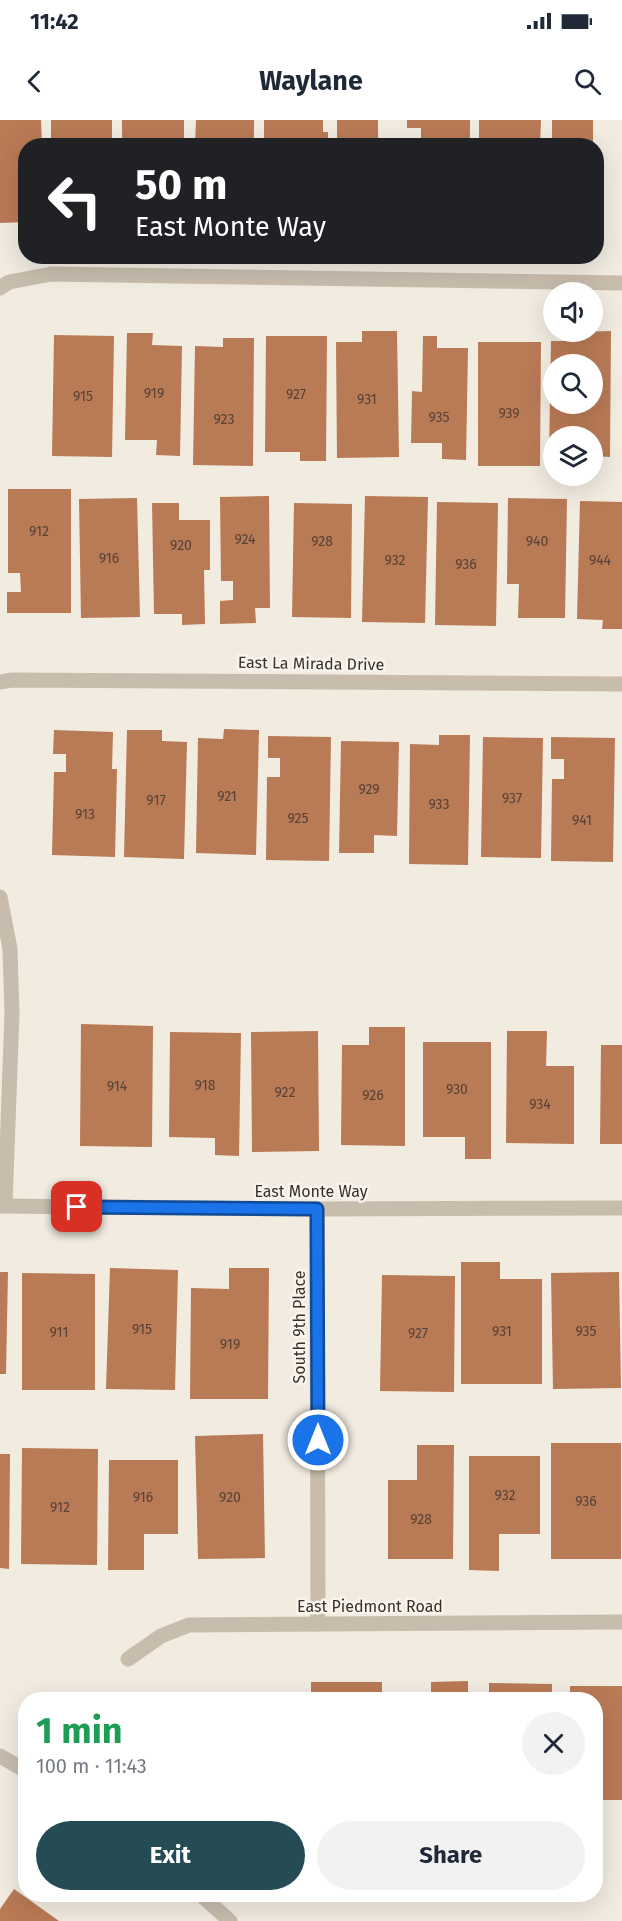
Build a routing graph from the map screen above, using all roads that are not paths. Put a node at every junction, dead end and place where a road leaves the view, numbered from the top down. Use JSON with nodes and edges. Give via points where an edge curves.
{"nodes":[{"id":1,"x":622,"y":283,"type":"edge"},
{"id":2,"x":0,"y":288,"type":"edge"},
{"id":3,"x":0,"y":682,"type":"edge"},
{"id":4,"x":622,"y":684,"type":"edge"},
{"id":5,"x":0,"y":897,"type":"edge"},
{"id":6,"x":3,"y":1206,"type":"edge"},
{"id":7,"x":622,"y":1208,"type":"edge"},
{"id":8,"x":317,"y":1209,"type":"junction"},
{"id":9,"x":622,"y":1622,"type":"edge"},
{"id":10,"x":318,"y":1624,"type":"junction"},
{"id":11,"x":128,"y":1659,"type":"dead end"},
{"id":12,"x":0,"y":1756,"type":"edge"},
{"id":13,"x":18,"y":1766,"type":"edge"},
{"id":14,"x":209,"y":1902,"type":"edge"},
{"id":15,"x":230,"y":1921,"type":"edge"}],
"edges":[{"from":1,"to":2,"type":"street","via":[[51,274],[9,282]]},
{"from":3,"to":4,"type":"street","name":"East La Mirada Drive"},
{"from":5,"to":6,"type":"street","via":[[10,949],[12,1013]]},
{"from":6,"to":8,"type":"street","name":"East Monte Way"},
{"from":7,"to":8,"type":"street","name":"East Monte Way"},
{"from":8,"to":10,"type":"street","name":"South 9th Place"},
{"from":9,"to":10,"type":"street","name":"East Piedmont Road"},
{"from":10,"to":11,"type":"street","name":"East Piedmont Road","via":[[189,1626],[161,1636]]},
{"from":12,"to":13,"type":"street"},
{"from":14,"to":15,"type":"street"}]}
